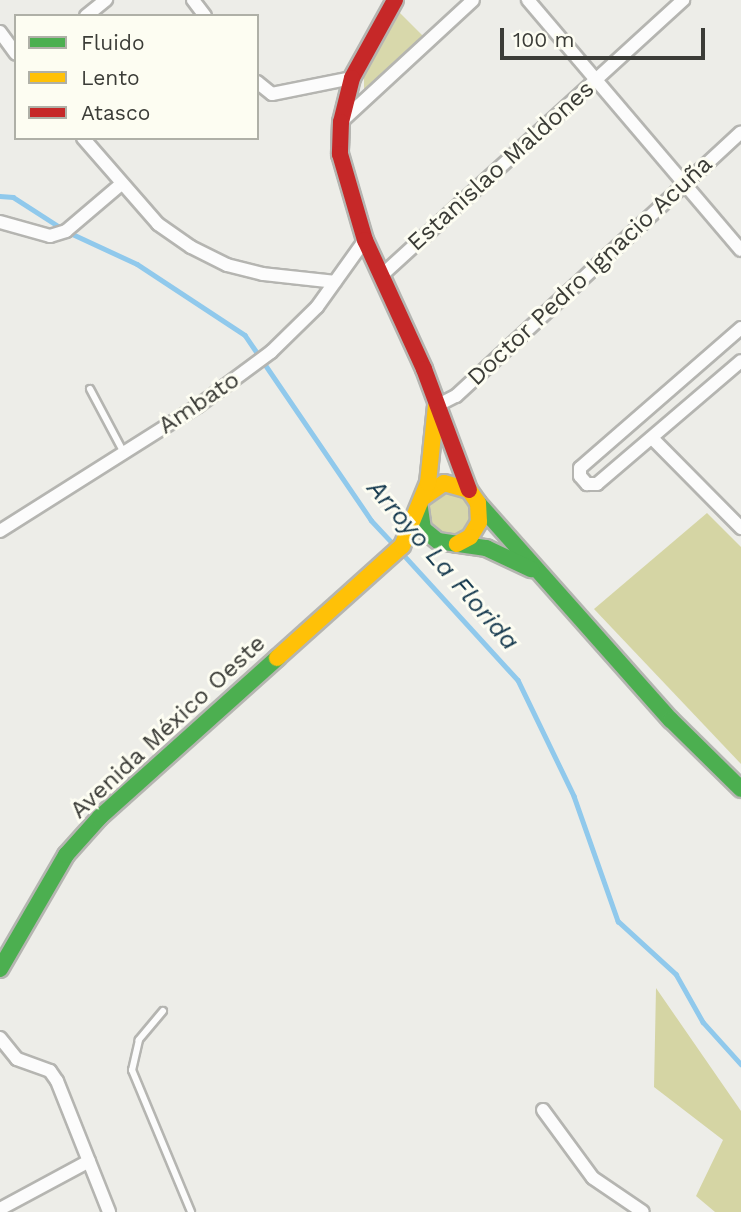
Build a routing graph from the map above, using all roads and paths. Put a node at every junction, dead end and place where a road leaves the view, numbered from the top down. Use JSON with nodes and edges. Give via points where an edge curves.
{"nodes":[{"id":1,"x":106,"y":0,"type":"edge"},
{"id":2,"x":395,"y":0,"type":"edge"},
{"id":3,"x":473,"y":0,"type":"edge"},
{"id":4,"x":528,"y":0,"type":"edge"},
{"id":5,"x":683,"y":0,"type":"edge"},
{"id":6,"x":88,"y":14,"type":"edge"},
{"id":7,"x":0,"y":32,"type":"edge"},
{"id":8,"x":14,"y":51,"type":"edge"},
{"id":9,"x":352,"y":78,"type":"junction"},
{"id":10,"x":597,"y":79,"type":"junction"},
{"id":11,"x":259,"y":84,"type":"edge"},
{"id":12,"x":341,"y":122,"type":"junction"},
{"id":13,"x":741,"y":132,"type":"edge"},
{"id":14,"x":85,"y":140,"type":"edge"},
{"id":15,"x":685,"y":183,"type":"junction"},
{"id":16,"x":120,"y":185,"type":"junction"},
{"id":17,"x":0,"y":222,"type":"edge"},
{"id":18,"x":365,"y":240,"type":"junction"},
{"id":19,"x":741,"y":250,"type":"edge"},
{"id":20,"x":382,"y":275,"type":"junction"},
{"id":21,"x":335,"y":282,"type":"junction"},
{"id":22,"x":741,"y":328,"type":"edge"},
{"id":23,"x":741,"y":361,"type":"edge"},
{"id":24,"x":90,"y":389,"type":"dead end"},
{"id":25,"x":436,"y":406,"type":"junction"},
{"id":26,"x":652,"y":438,"type":"junction"},
{"id":27,"x":124,"y":453,"type":"junction"},
{"id":28,"x":474,"y":496,"type":"junction"},
{"id":29,"x":422,"y":502,"type":"junction"},
{"id":30,"x":741,"y":528,"type":"edge"},
{"id":31,"x":0,"y":531,"type":"edge"},
{"id":32,"x":451,"y":544,"type":"junction"},
{"id":33,"x":402,"y":547,"type":"junction"},
{"id":34,"x":542,"y":577,"type":"junction"},
{"id":35,"x":741,"y":789,"type":"edge"},
{"id":36,"x":0,"y":969,"type":"edge"},
{"id":37,"x":163,"y":1011,"type":"dead end"},
{"id":38,"x":0,"y":1038,"type":"edge"},
{"id":39,"x":543,"y":1110,"type":"dead end"},
{"id":40,"x":89,"y":1161,"type":"junction"},
{"id":41,"x":0,"y":1209,"type":"edge"},
{"id":42,"x":109,"y":1212,"type":"edge"},
{"id":43,"x":191,"y":1212,"type":"edge"},
{"id":44,"x":643,"y":1212,"type":"edge"}],
"edges":[{"from":1,"to":6,"type":"street"},
{"from":2,"to":9,"type":"main road"},
{"from":3,"to":12,"type":"street"},
{"from":4,"to":10,"type":"street"},
{"from":5,"to":10,"type":"street","name":"Estanislao Maldones"},
{"from":7,"to":8,"type":"street"},
{"from":9,"to":11,"type":"street","via":[[272,94]]},
{"from":9,"to":12,"type":"main road"},
{"from":10,"to":15,"type":"street"},
{"from":10,"to":20,"type":"street","name":"Estanislao Maldones"},
{"from":12,"to":18,"type":"main road","via":[[344,176]]},
{"from":13,"to":15,"type":"street","name":"Doctor Pedro Ignacio Acuña"},
{"from":14,"to":16,"type":"street"},
{"from":15,"to":19,"type":"street"},
{"from":15,"to":25,"type":"street","name":"Doctor Pedro Ignacio Acuña","via":[[456,396]]},
{"from":16,"to":17,"type":"street","via":[[65,231],[50,236]]},
{"from":16,"to":21,"type":"street","via":[[167,232],[227,265]]},
{"from":18,"to":20,"type":"main road"},
{"from":18,"to":21,"type":"street","name":"Ambato"},
{"from":20,"to":25,"type":"main road"},
{"from":21,"to":27,"type":"street","name":"Ambato","via":[[271,352]]},
{"from":22,"to":26,"type":"street","via":[[580,468],[580,476],[587,484],[597,484]]},
{"from":23,"to":26,"type":"street"},
{"from":24,"to":27,"type":"lane"},
{"from":25,"to":28,"type":"main road"},
{"from":25,"to":29,"type":"main road","name":"Avenida México Oeste"},
{"from":26,"to":30,"type":"street"},
{"from":27,"to":31,"type":"street","name":"Ambato"},
{"from":28,"to":29,"type":"main road","via":[[444,483]]},
{"from":28,"to":32,"type":"main road","via":[[477,527]]},
{"from":28,"to":34,"type":"main road"},
{"from":29,"to":32,"type":"main road","via":[[425,532]]},
{"from":29,"to":33,"type":"main road","name":"Avenida México Oeste"},
{"from":32,"to":33,"type":"main road"},
{"from":32,"to":34,"type":"main road","via":[[505,555]]},
{"from":33,"to":36,"type":"main road","name":"Avenida México Oeste","via":[[100,817],[66,855]]},
{"from":34,"to":35,"type":"main road","via":[[671,720]]},
{"from":37,"to":43,"type":"lane","via":[[139,1040],[132,1070]]},
{"from":38,"to":40,"type":"street","via":[[17,1059],[50,1071]]},
{"from":39,"to":44,"type":"street","via":[[593,1178]]},
{"from":40,"to":41,"type":"street"},
{"from":40,"to":42,"type":"street"}]}
